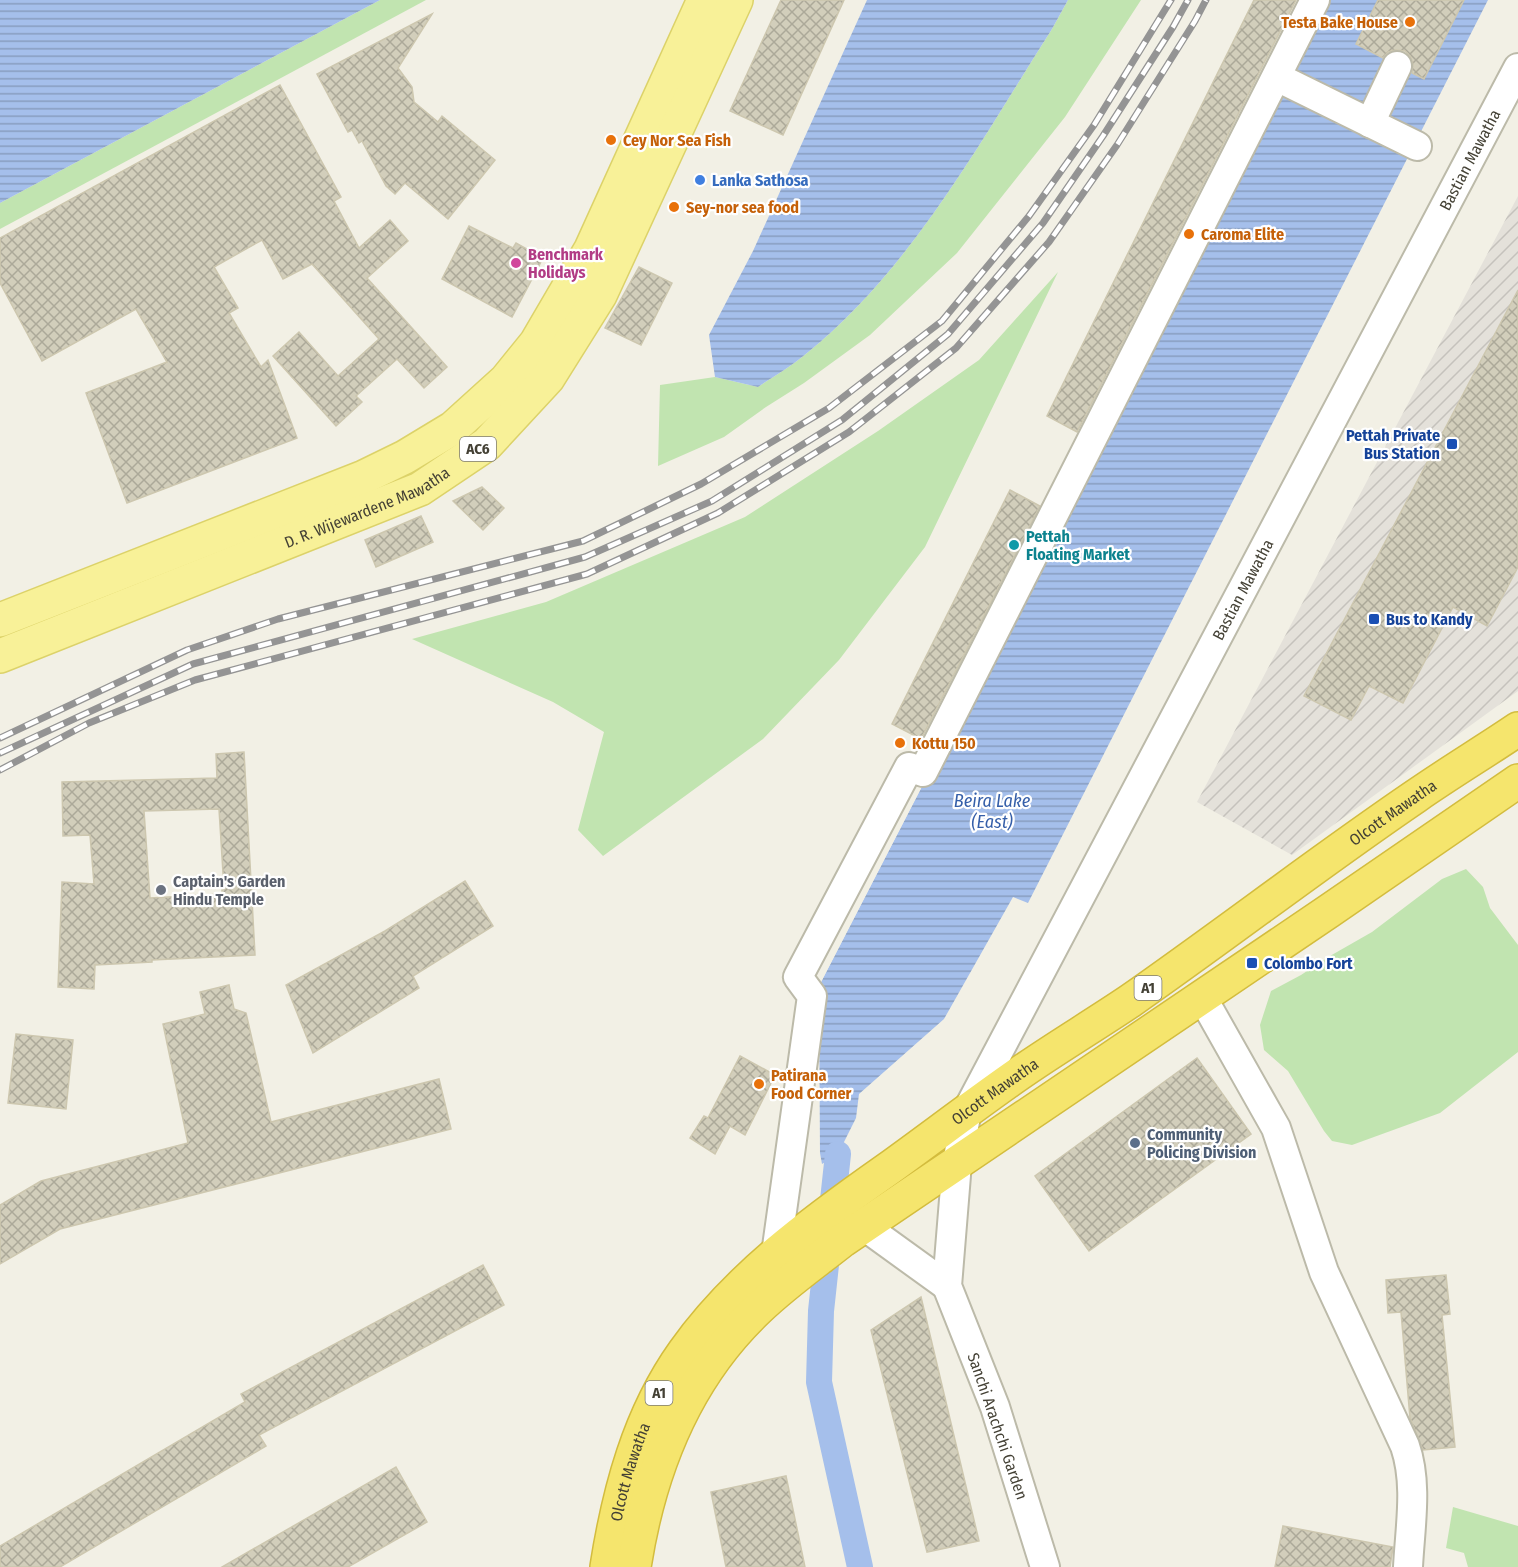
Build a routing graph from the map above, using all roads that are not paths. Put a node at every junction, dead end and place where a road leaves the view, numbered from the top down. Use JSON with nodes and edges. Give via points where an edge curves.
{"nodes":[{"id":1,"x":704,"y":0,"type":"edge"},
{"id":2,"x":736,"y":0,"type":"edge"},
{"id":3,"x":1315,"y":0,"type":"edge"},
{"id":4,"x":1397,"y":66,"type":"dead end"},
{"id":5,"x":1518,"y":68,"type":"edge"},
{"id":6,"x":1289,"y":83,"type":"dead end"},
{"id":7,"x":1370,"y":123,"type":"junction"},
{"id":8,"x":1417,"y":146,"type":"dead end"},
{"id":9,"x":0,"y":620,"type":"edge"},
{"id":10,"x":0,"y":656,"type":"edge"},
{"id":11,"x":1518,"y":729,"type":"edge"},
{"id":12,"x":1518,"y":781,"type":"edge"},
{"id":13,"x":1327,"y":860,"type":"junction"},
{"id":14,"x":1354,"y":894,"type":"junction"},
{"id":15,"x":1202,"y":998,"type":"junction"},
{"id":16,"x":967,"y":1111,"type":"junction"},
{"id":17,"x":957,"y":1163,"type":"junction"},
{"id":18,"x":853,"y":1233,"type":"junction"},
{"id":19,"x":776,"y":1254,"type":"junction"},
{"id":20,"x":947,"y":1286,"type":"junction"},
{"id":21,"x":607,"y":1567,"type":"edge"},
{"id":22,"x":634,"y":1567,"type":"edge"},
{"id":23,"x":1045,"y":1567,"type":"edge"},
{"id":24,"x":1408,"y":1567,"type":"edge"}],
"edges":[{"from":1,"to":9,"type":"main road","name":"D. R. Wijewardene Mawatha","number":"AC6","via":[[591,249],[536,343],[506,380],[453,428],[364,477]]},
{"from":2,"to":10,"type":"main road","name":"D. R. Wijewardene Mawatha","number":"AC6","via":[[600,295],[548,378],[487,444],[420,489]]},
{"from":3,"to":19,"type":"street","via":[[924,772],[909,767],[798,977],[812,996]]},
{"from":4,"to":7,"type":"street"},
{"from":5,"to":16,"type":"street","name":"Bastian Mawatha"},
{"from":6,"to":7,"type":"street"},
{"from":7,"to":8,"type":"street"},
{"from":11,"to":13,"type":"highway","name":"Olcott Mawatha","number":"A1","via":[[1415,796]]},
{"from":12,"to":14,"type":"highway","name":"Olcott Mawatha","number":"A1"},
{"from":13,"to":14,"type":"highway"},
{"from":13,"to":16,"type":"highway","name":"Olcott Mawatha","number":"A1"},
{"from":14,"to":15,"type":"highway","name":"Olcott Mawatha","number":"A1"},
{"from":15,"to":17,"type":"highway","name":"Olcott Mawatha","number":"A1"},
{"from":15,"to":24,"type":"street","via":[[1276,1128],[1324,1272],[1405,1446],[1412,1483]]},
{"from":16,"to":17,"type":"street","name":"Sanchi Arachchi Garden"},
{"from":16,"to":19,"type":"highway","name":"Olcott Mawatha","number":"A1"},
{"from":17,"to":18,"type":"highway","name":"Olcott Mawatha","number":"A1"},
{"from":17,"to":20,"type":"street","name":"Sanchi Arachchi Garden"},
{"from":18,"to":20,"type":"street"},
{"from":18,"to":22,"type":"highway","name":"Olcott Mawatha","number":"A1","via":[[757,1310],[701,1377],[669,1438],[649,1491]]},
{"from":19,"to":21,"type":"highway","name":"Olcott Mawatha","number":"A1","via":[[702,1328],[655,1400],[632,1456]]},
{"from":20,"to":23,"type":"street","name":"Sanchi Arachchi Garden","via":[[995,1407]]}]}
